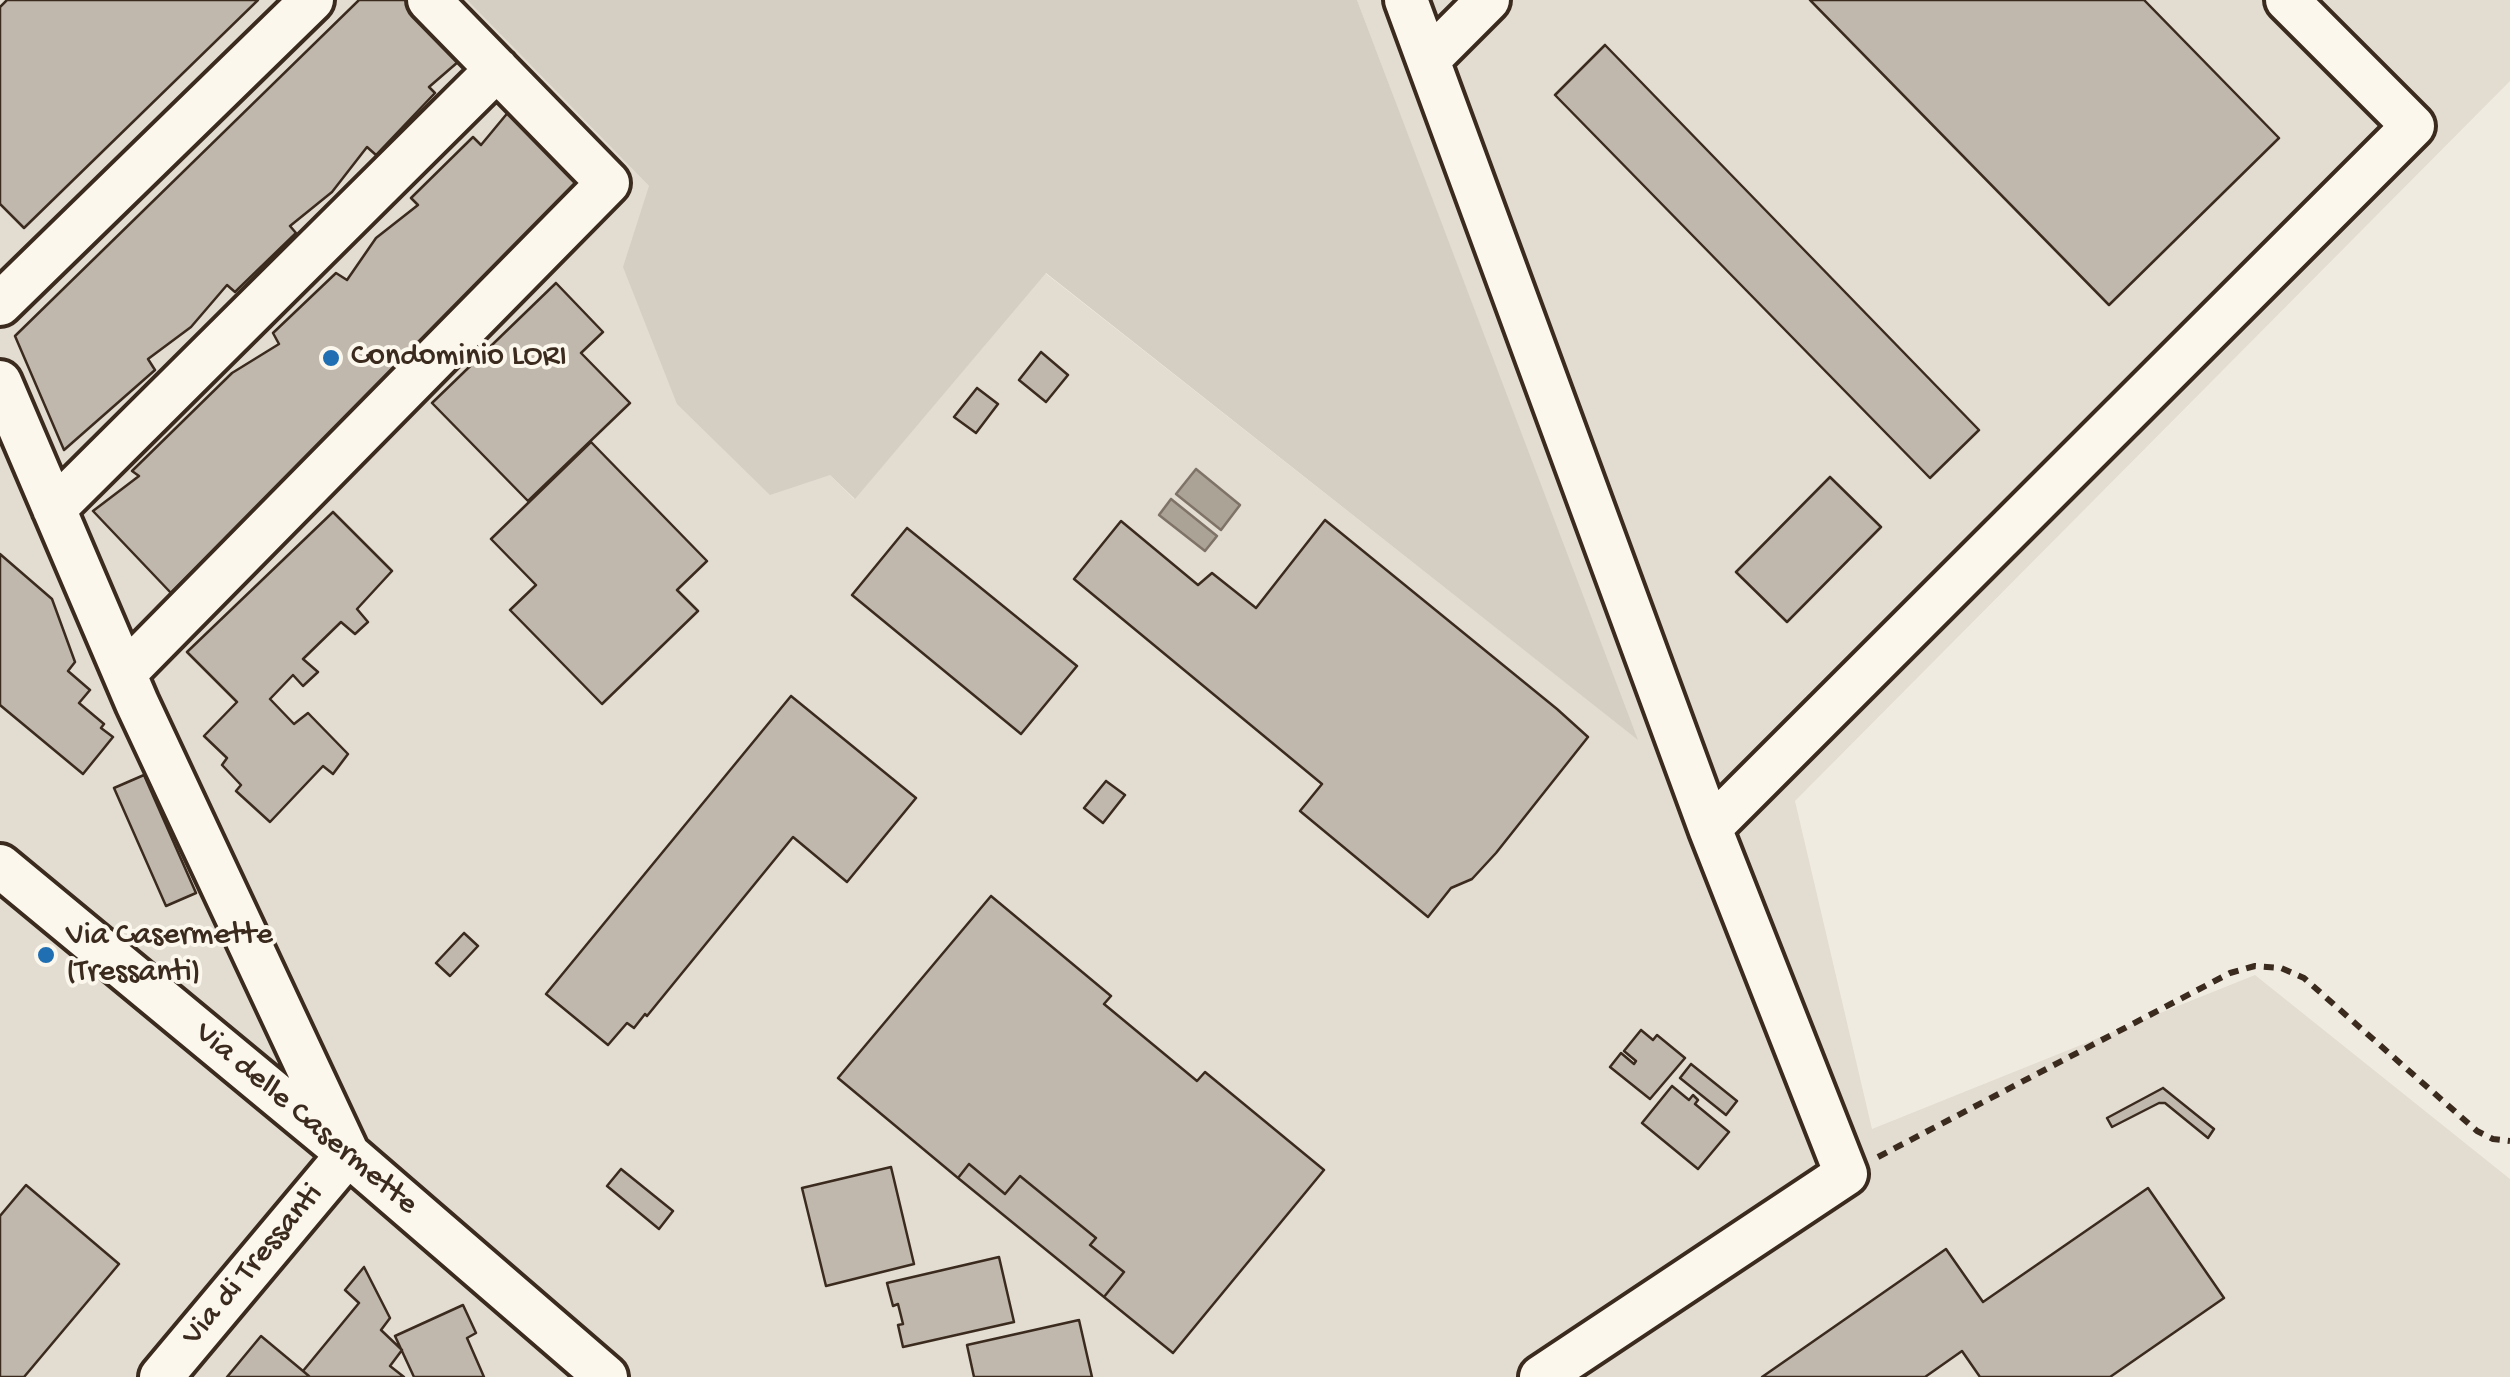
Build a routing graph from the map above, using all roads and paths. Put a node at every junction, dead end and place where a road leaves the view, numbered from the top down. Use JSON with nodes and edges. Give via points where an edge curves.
{"nodes":[{"id":1,"x":312,"y":0,"type":"edge"},
{"id":2,"x":429,"y":0,"type":"edge"},
{"id":3,"x":1406,"y":0,"type":"edge"},
{"id":4,"x":1488,"y":0,"type":"edge"},
{"id":5,"x":2287,"y":0,"type":"edge"},
{"id":6,"x":1428,"y":60,"type":"junction"},
{"id":7,"x":496,"y":69,"type":"junction"},
{"id":8,"x":0,"y":304,"type":"edge"},
{"id":9,"x":0,"y":382,"type":"edge"},
{"id":10,"x":54,"y":509,"type":"junction"},
{"id":11,"x":124,"y":673,"type":"junction"},
{"id":12,"x":1710,"y":828,"type":"junction"},
{"id":13,"x":0,"y":866,"type":"edge"},
{"id":14,"x":2510,"y":1141,"type":"edge"},
{"id":15,"x":348,"y":1154,"type":"junction"},
{"id":16,"x":1846,"y":1174,"type":"junction"},
{"id":17,"x":160,"y":1377,"type":"edge"},
{"id":18,"x":606,"y":1377,"type":"edge"},
{"id":19,"x":1541,"y":1377,"type":"edge"}],
"edges":[{"from":1,"to":8,"type":"street"},
{"from":2,"to":7,"type":"street"},
{"from":3,"to":6,"type":"street"},
{"from":4,"to":6,"type":"street"},
{"from":5,"to":12,"type":"street","via":[[2413,126]]},
{"from":6,"to":12,"type":"street"},
{"from":7,"to":10,"type":"street"},
{"from":7,"to":11,"type":"street","via":[[608,183]]},
{"from":9,"to":10,"type":"street"},
{"from":10,"to":11,"type":"street"},
{"from":11,"to":15,"type":"street"},
{"from":12,"to":16,"type":"street"},
{"from":13,"to":15,"type":"street","name":"Via delle Casermette"},
{"from":14,"to":16,"type":"path","via":[[2478,1130],[2304,978],[2254,966]]},
{"from":15,"to":17,"type":"street","name":"Via di Tressanti"},
{"from":15,"to":18,"type":"street","name":"Via delle Casermette"},
{"from":16,"to":19,"type":"street"}]}
